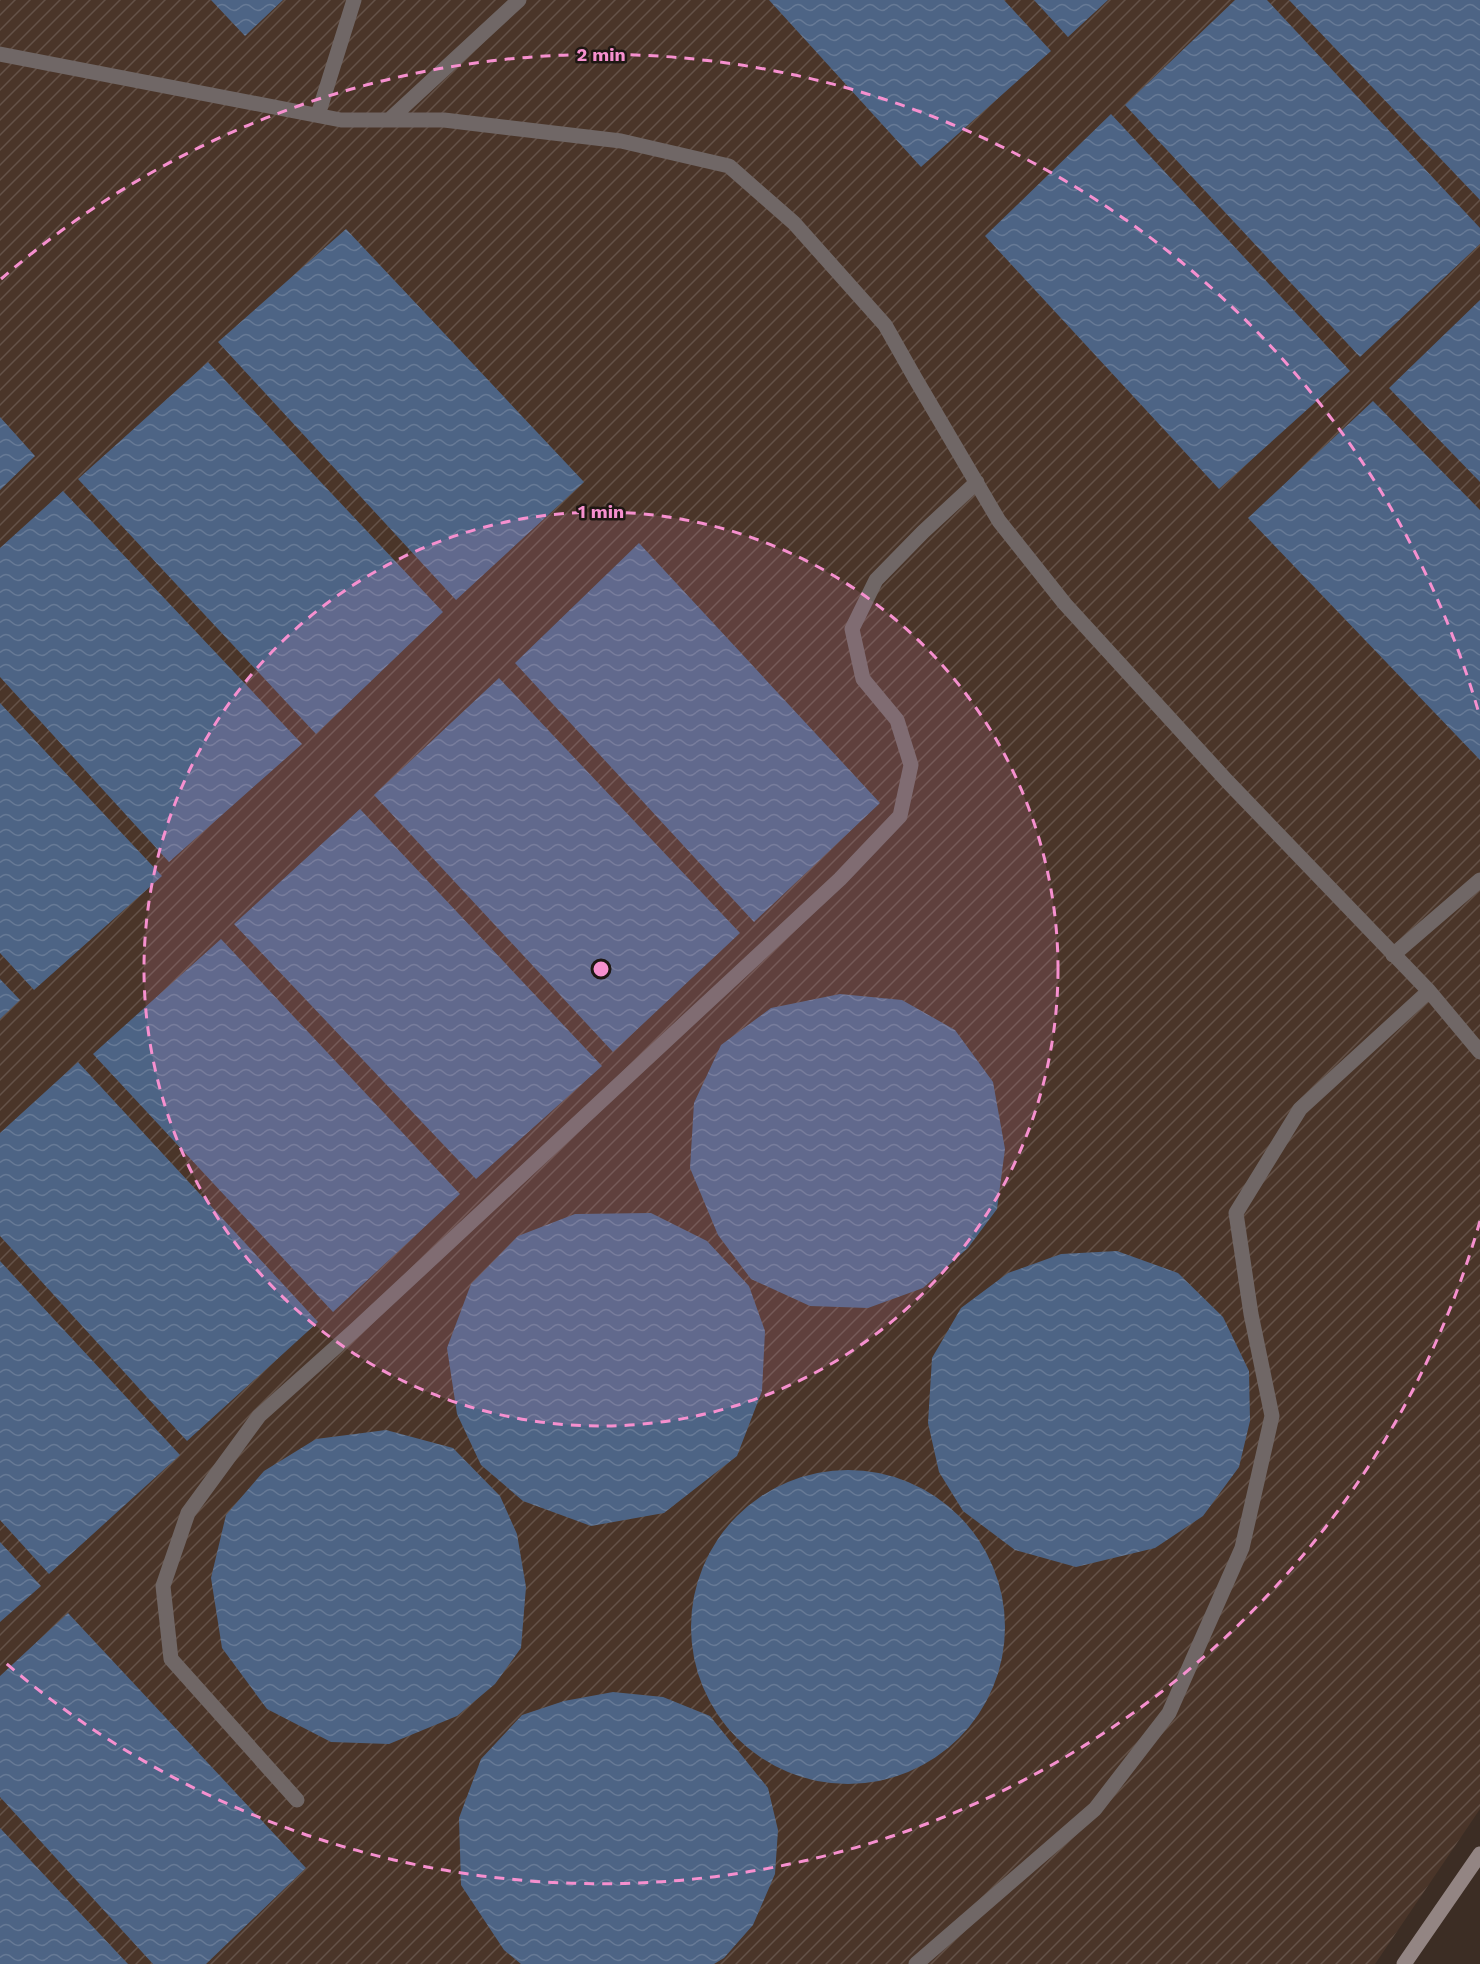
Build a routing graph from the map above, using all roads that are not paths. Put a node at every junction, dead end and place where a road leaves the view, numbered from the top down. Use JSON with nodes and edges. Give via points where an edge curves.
{"nodes":[{"id":1,"x":354,"y":0,"type":"edge"},
{"id":2,"x":519,"y":0,"type":"edge"},
{"id":3,"x":0,"y":54,"type":"edge"},
{"id":4,"x":318,"y":115,"type":"junction"},
{"id":5,"x":389,"y":120,"type":"junction"},
{"id":6,"x":977,"y":482,"type":"junction"},
{"id":7,"x":1480,"y":880,"type":"edge"},
{"id":8,"x":1394,"y":955,"type":"junction"},
{"id":9,"x":1429,"y":991,"type":"junction"},
{"id":10,"x":1480,"y":1052,"type":"edge"},
{"id":11,"x":297,"y":1800,"type":"dead end"},
{"id":12,"x":1480,"y":1854,"type":"edge"},
{"id":13,"x":916,"y":1964,"type":"edge"},
{"id":14,"x":1404,"y":1964,"type":"edge"}],
"edges":[{"from":1,"to":4,"type":"lane"},
{"from":2,"to":5,"type":"lane"},
{"from":3,"to":4,"type":"lane"},
{"from":4,"to":5,"type":"lane","via":[[341,120]]},
{"from":5,"to":6,"type":"lane","via":[[444,120],[621,141],[729,165],[794,223],[885,325]]},
{"from":6,"to":8,"type":"lane","via":[[999,521],[1065,604]]},
{"from":6,"to":11,"type":"lane","via":[[876,580],[852,629],[863,679],[897,720],[911,765],[900,816],[840,879],[259,1416],[188,1513],[164,1586],[171,1659]]},
{"from":7,"to":8,"type":"lane"},
{"from":8,"to":9,"type":"lane"},
{"from":9,"to":10,"type":"lane"},
{"from":9,"to":13,"type":"lane","via":[[1300,1109],[1236,1213],[1272,1416],[1242,1548],[1169,1713],[1095,1809]]},
{"from":12,"to":14,"type":"street"}]}
